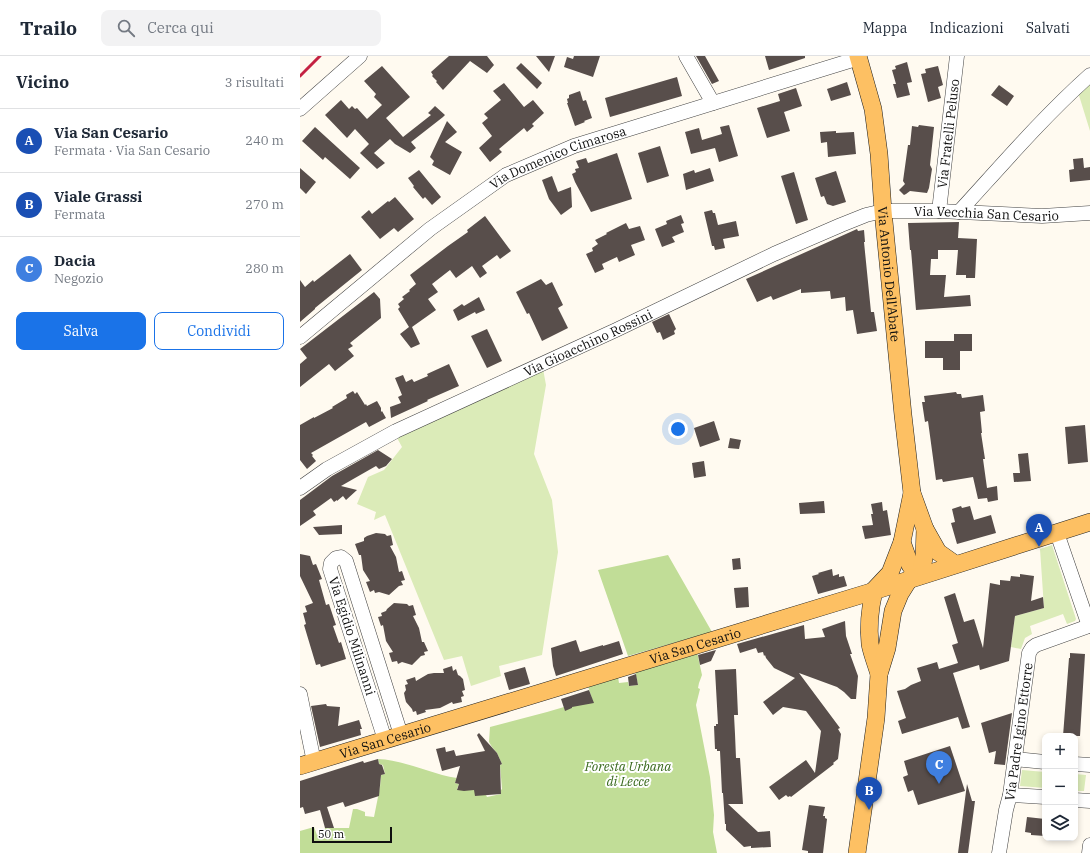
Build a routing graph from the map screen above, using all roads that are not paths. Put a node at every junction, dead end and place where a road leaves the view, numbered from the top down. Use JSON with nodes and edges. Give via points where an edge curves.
{"nodes":[{"id":1,"x":360,"y":56,"type":"edge"},
{"id":2,"x":686,"y":56,"type":"edge"},
{"id":3,"x":957,"y":56,"type":"edge"},
{"id":4,"x":859,"y":57,"type":"edge"},
{"id":5,"x":1090,"y":75,"type":"edge"},
{"id":6,"x":713,"y":103,"type":"junction"},
{"id":7,"x":300,"y":109,"type":"edge"},
{"id":8,"x":939,"y":210,"type":"junction"},
{"id":9,"x":883,"y":211,"type":"junction"},
{"id":10,"x":959,"y":212,"type":"junction"},
{"id":11,"x":1090,"y":213,"type":"edge"},
{"id":12,"x":300,"y":336,"type":"edge"},
{"id":13,"x":300,"y":487,"type":"edge"},
{"id":14,"x":912,"y":493,"type":"junction"},
{"id":15,"x":1090,"y":522,"type":"edge"},
{"id":16,"x":925,"y":529,"type":"junction"},
{"id":17,"x":1057,"y":533,"type":"junction"},
{"id":18,"x":902,"y":542,"type":"junction"},
{"id":19,"x":955,"y":564,"type":"junction"},
{"id":20,"x":914,"y":577,"type":"junction"},
{"id":21,"x":874,"y":591,"type":"junction"},
{"id":22,"x":893,"y":611,"type":"junction"},
{"id":23,"x":1089,"y":626,"type":"edge"},
{"id":24,"x":879,"y":674,"type":"junction"},
{"id":25,"x":300,"y":694,"type":"edge"},
{"id":26,"x":401,"y":735,"type":"junction"},
{"id":27,"x":385,"y":740,"type":"junction"},
{"id":28,"x":1015,"y":759,"type":"junction"},
{"id":29,"x":1042,"y":762,"type":"edge"},
{"id":30,"x":307,"y":764,"type":"edge"},
{"id":31,"x":1078,"y":764,"type":"edge"},
{"id":32,"x":1090,"y":766,"type":"edge"},
{"id":33,"x":1010,"y":795,"type":"junction"},
{"id":34,"x":1042,"y":797,"type":"edge"},
{"id":35,"x":1078,"y":800,"type":"edge"},
{"id":36,"x":1090,"y":801,"type":"edge"},
{"id":37,"x":1090,"y":845,"type":"edge"},
{"id":38,"x":857,"y":853,"type":"edge"},
{"id":39,"x":999,"y":853,"type":"edge"},
{"id":40,"x":1090,"y":853,"type":"edge"}],
"edges":[{"from":1,"to":7,"type":"street"},
{"from":2,"to":6,"type":"street"},
{"from":3,"to":8,"type":"street","name":"Via Fratelli Peluso"},
{"from":4,"to":6,"type":"street","name":"Via Domenico Cimarosa"},
{"from":4,"to":9,"type":"main road","name":"Via Antonio Dell'Abate","via":[[873,110]]},
{"from":5,"to":10,"type":"street","via":[[1026,139]]},
{"from":6,"to":12,"type":"street","name":"Via Domenico Cimarosa","via":[[574,146],[506,175],[430,229]]},
{"from":8,"to":9,"type":"street","name":"Via Vecchia San Cesario"},
{"from":8,"to":10,"type":"street","name":"Via Vecchia San Cesario"},
{"from":9,"to":13,"type":"street","name":"Via Gioacchino Rossini","via":[[866,215],[774,254],[410,425],[348,456]]},
{"from":9,"to":14,"type":"main road","name":"Via Antonio Dell'Abate"},
{"from":10,"to":11,"type":"street","name":"Via Vecchia San Cesario","via":[[1042,216]]},
{"from":14,"to":16,"type":"main road","name":"Via Antonio Dell'Abate"},
{"from":14,"to":18,"type":"main road","name":"Via Antonio Dell'Abate"},
{"from":15,"to":17,"type":"main road","name":"Via San Cesario"},
{"from":16,"to":19,"type":"main road","name":"Via Antonio Dell'Abate","via":[[938,552]]},
{"from":16,"to":20,"type":"main road","name":"Via Antonio Dell'Abate","via":[[924,558]]},
{"from":17,"to":19,"type":"main road","name":"Via San Cesario"},
{"from":17,"to":23,"type":"street"},
{"from":18,"to":20,"type":"main road"},
{"from":18,"to":21,"type":"main road","name":"Via Antonio Dell'Abate","via":[[890,573]]},
{"from":19,"to":20,"type":"main road","name":"Via San Cesario"},
{"from":20,"to":21,"type":"main road","name":"Via San Cesario"},
{"from":20,"to":22,"type":"main road","name":"Via Antonio Dell'Abate","via":[[900,594]]},
{"from":21,"to":22,"type":"main road","via":[[885,597]]},
{"from":21,"to":24,"type":"main road","via":[[870,606],[870,645]]},
{"from":21,"to":26,"type":"main road","name":"Via San Cesario"},
{"from":22,"to":24,"type":"main road","name":"Via Antonio Dell'Abate","via":[[887,648]]},
{"from":23,"to":28,"type":"street","name":"Via Padre Igino Ettorre","via":[[1036,644],[1029,653]]},
{"from":24,"to":38,"type":"main road","via":[[876,718]]},
{"from":25,"to":30,"type":"street"},
{"from":26,"to":27,"type":"main road","name":"Via San Cesario"},
{"from":26,"to":27,"type":"street","name":"Via Egidio Milinanni","via":[[346,561],[336,558],[330,563],[330,569]]},
{"from":27,"to":30,"type":"main road","name":"Via San Cesario"},
{"from":28,"to":29,"type":"street"},
{"from":28,"to":33,"type":"street","name":"Via Padre Igino Ettorre"},
{"from":31,"to":32,"type":"street"},
{"from":33,"to":34,"type":"street"},
{"from":33,"to":39,"type":"street","name":"Via Padre Igino Ettorre"},
{"from":35,"to":36,"type":"street"},
{"from":37,"to":40,"type":"street"}]}
